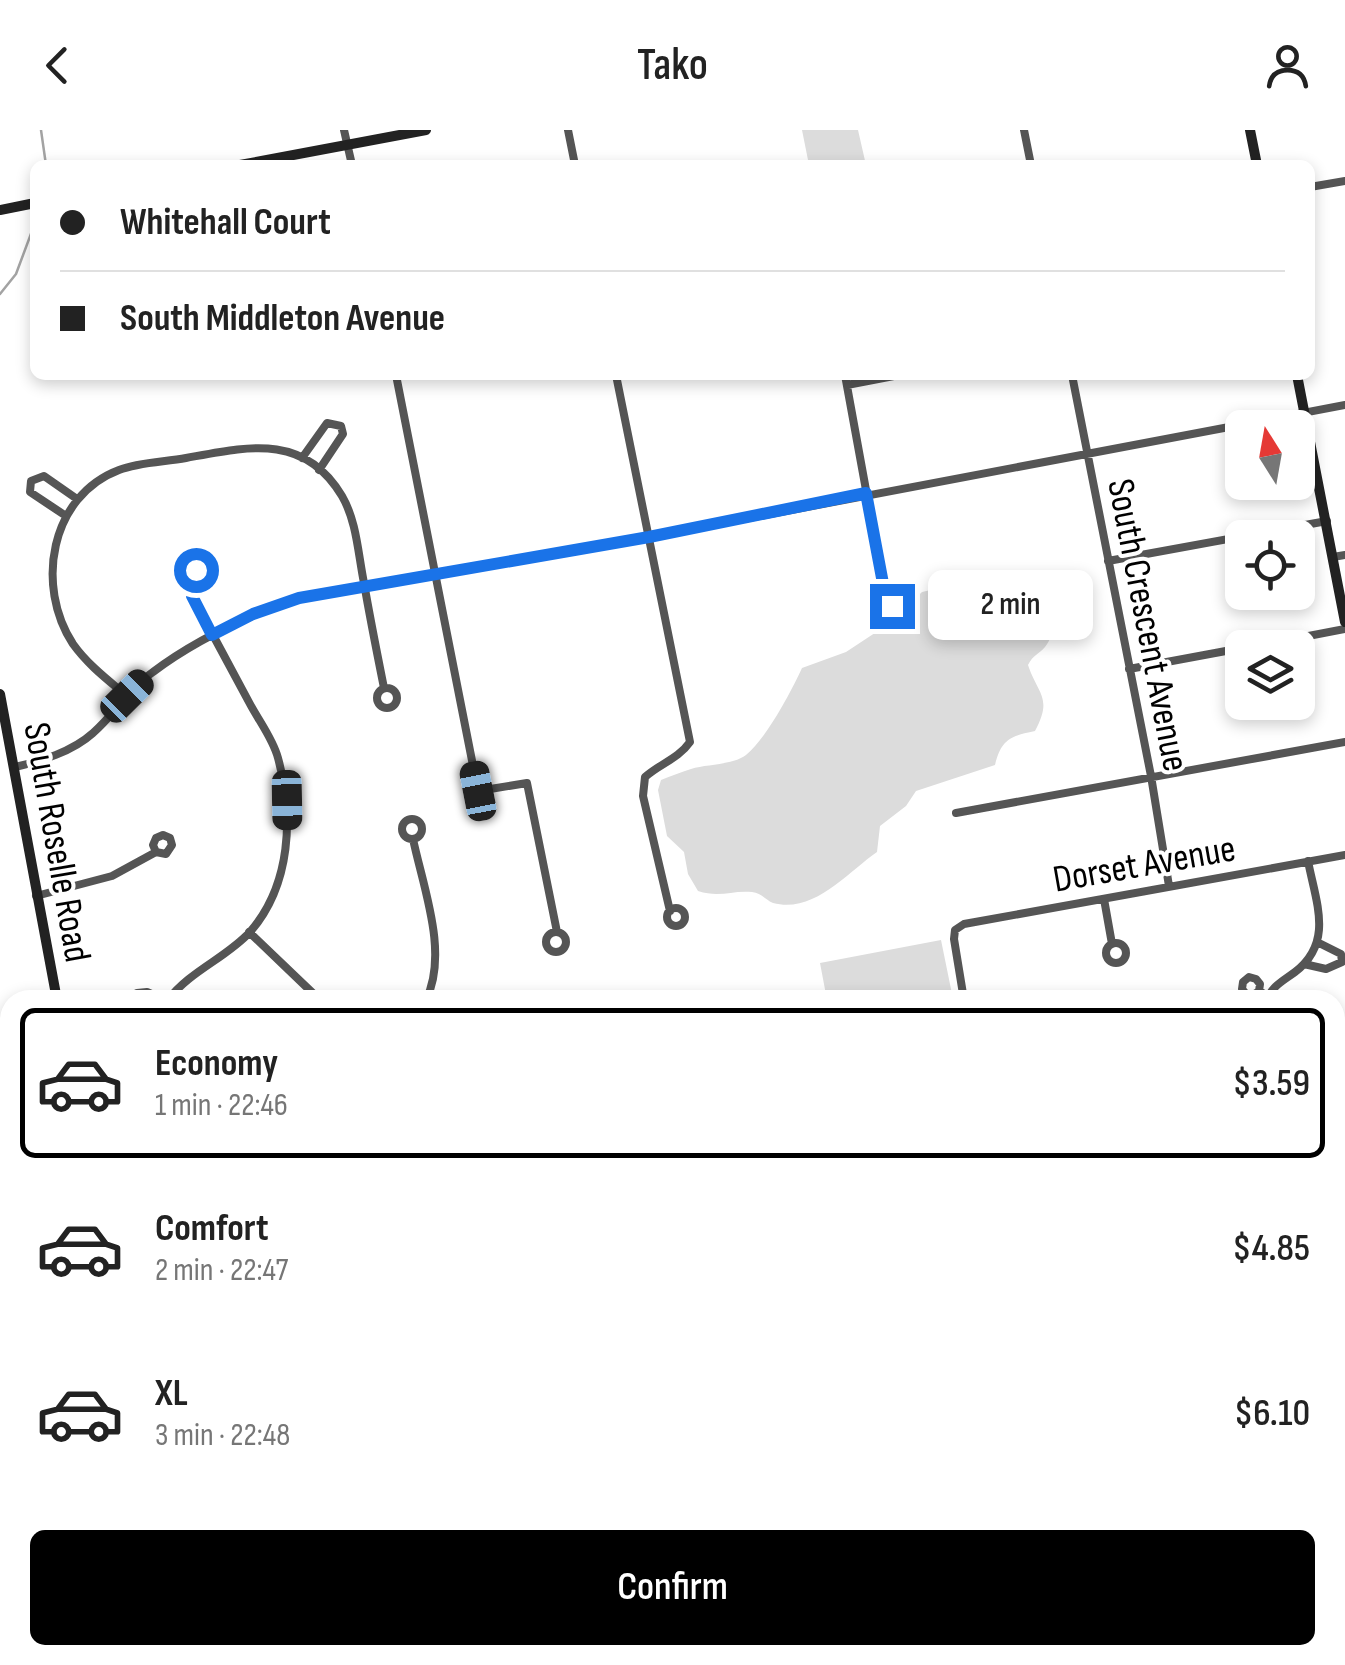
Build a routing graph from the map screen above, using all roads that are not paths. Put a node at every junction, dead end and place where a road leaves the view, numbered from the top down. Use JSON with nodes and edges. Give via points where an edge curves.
{"nodes":[{"id":1,"x":344,"y":130,"type":"edge"},
{"id":2,"x":426,"y":130,"type":"edge"},
{"id":3,"x":568,"y":130,"type":"edge"},
{"id":4,"x":1024,"y":130,"type":"edge"},
{"id":5,"x":1250,"y":130,"type":"edge"},
{"id":6,"x":348,"y":145,"type":"junction"},
{"id":7,"x":267,"y":160,"type":"edge"},
{"id":8,"x":351,"y":160,"type":"edge"},
{"id":9,"x":574,"y":160,"type":"edge"},
{"id":10,"x":1030,"y":160,"type":"edge"},
{"id":11,"x":1256,"y":160,"type":"edge"},
{"id":12,"x":1345,"y":180,"type":"edge"},
{"id":13,"x":1315,"y":186,"type":"edge"},
{"id":14,"x":30,"y":204,"type":"edge"},
{"id":15,"x":0,"y":210,"type":"edge"},
{"id":16,"x":397,"y":380,"type":"edge"},
{"id":17,"x":617,"y":380,"type":"edge"},
{"id":18,"x":846,"y":380,"type":"edge"},
{"id":19,"x":1073,"y":380,"type":"edge"},
{"id":20,"x":1299,"y":380,"type":"edge"},
{"id":21,"x":1345,"y":404,"type":"edge"},
{"id":22,"x":1304,"y":410,"type":"edge"},
{"id":23,"x":1315,"y":411,"type":"edge"},
{"id":24,"x":1225,"y":427,"type":"edge"},
{"id":25,"x":1087,"y":452,"type":"junction"},
{"id":26,"x":302,"y":458,"type":"junction"},
{"id":27,"x":1315,"y":464,"type":"edge"},
{"id":28,"x":319,"y":470,"type":"junction"},
{"id":29,"x":866,"y":493,"type":"junction"},
{"id":30,"x":77,"y":498,"type":"junction"},
{"id":31,"x":66,"y":516,"type":"junction"},
{"id":32,"x":1326,"y":520,"type":"junction"},
{"id":33,"x":649,"y":537,"type":"junction"},
{"id":34,"x":1339,"y":556,"type":"edge"},
{"id":35,"x":1108,"y":561,"type":"junction"},
{"id":36,"x":434,"y":575,"type":"junction"},
{"id":37,"x":364,"y":585,"type":"junction"},
{"id":38,"x":192,"y":586,"type":"dead end"},
{"id":39,"x":892,"y":606,"type":"dead end"},
{"id":40,"x":1345,"y":626,"type":"edge"},
{"id":41,"x":1315,"y":633,"type":"edge"},
{"id":42,"x":212,"y":635,"type":"junction"},
{"id":43,"x":1225,"y":651,"type":"edge"},
{"id":44,"x":1129,"y":669,"type":"junction"},
{"id":45,"x":384,"y":688,"type":"dead end"},
{"id":46,"x":0,"y":694,"type":"edge"},
{"id":47,"x":127,"y":696,"type":"junction"},
{"id":48,"x":1345,"y":742,"type":"edge"},
{"id":49,"x":15,"y":767,"type":"junction"},
{"id":50,"x":1151,"y":776,"type":"junction"},
{"id":51,"x":956,"y":813,"type":"dead end"},
{"id":52,"x":413,"y":839,"type":"dead end"},
{"id":53,"x":156,"y":852,"type":"dead end"},
{"id":54,"x":1345,"y":854,"type":"edge"},
{"id":55,"x":1308,"y":861,"type":"junction"},
{"id":56,"x":1170,"y":886,"type":"junction"},
{"id":57,"x":36,"y":896,"type":"junction"},
{"id":58,"x":1104,"y":899,"type":"junction"},
{"id":59,"x":670,"y":910,"type":"dead end"},
{"id":60,"x":249,"y":932,"type":"junction"},
{"id":61,"x":557,"y":932,"type":"dead end"},
{"id":62,"x":1112,"y":944,"type":"dead end"},
{"id":63,"x":1318,"y":944,"type":"junction"},
{"id":64,"x":1304,"y":964,"type":"junction"},
{"id":65,"x":55,"y":990,"type":"edge"},
{"id":66,"x":176,"y":990,"type":"edge"},
{"id":67,"x":310,"y":990,"type":"edge"},
{"id":68,"x":429,"y":990,"type":"edge"},
{"id":69,"x":962,"y":990,"type":"edge"},
{"id":70,"x":1270,"y":990,"type":"edge"}],
"edges":[{"from":1,"to":6,"type":"street"},
{"from":2,"to":6,"type":"main road"},
{"from":3,"to":9,"type":"street"},
{"from":4,"to":10,"type":"street"},
{"from":5,"to":11,"type":"main road"},
{"from":6,"to":7,"type":"main road"},
{"from":6,"to":8,"type":"street"},
{"from":12,"to":13,"type":"street"},
{"from":14,"to":15,"type":"main road"},
{"from":16,"to":36,"type":"street"},
{"from":17,"to":33,"type":"street"},
{"from":18,"to":29,"type":"street"},
{"from":19,"to":25,"type":"street","name":"South Crescent Avenue"},
{"from":20,"to":22,"type":"main road"},
{"from":21,"to":23,"type":"street"},
{"from":24,"to":25,"type":"street"},
{"from":25,"to":29,"type":"street"},
{"from":25,"to":35,"type":"street","name":"South Crescent Avenue"},
{"from":26,"to":28,"type":"street"},
{"from":26,"to":28,"type":"street","via":[[327,423],[341,426]]},
{"from":26,"to":30,"type":"street","via":[[272,446],[227,450],[119,470]]},
{"from":27,"to":32,"type":"main road"},
{"from":28,"to":37,"type":"street","via":[[353,520]]},
{"from":29,"to":33,"type":"street"},
{"from":29,"to":39,"type":"street"},
{"from":30,"to":31,"type":"street"},
{"from":30,"to":31,"type":"street","via":[[44,476],[31,481],[30,492]]},
{"from":31,"to":47,"type":"street","via":[[53,552],[60,611],[90,666]]},
{"from":32,"to":34,"type":"main road"},
{"from":32,"to":35,"type":"street"},
{"from":33,"to":36,"type":"street"},
{"from":33,"to":59,"type":"street","via":[[690,742],[680,757],[645,777],[643,796]]},
{"from":34,"to":40,"type":"main road"},
{"from":35,"to":44,"type":"street","name":"South Crescent Avenue"},
{"from":36,"to":37,"type":"street"},
{"from":36,"to":61,"type":"street","via":[[478,791],[528,783]]},
{"from":37,"to":42,"type":"street","via":[[299,598]]},
{"from":37,"to":45,"type":"street"},
{"from":38,"to":42,"type":"street"},
{"from":40,"to":41,"type":"street"},
{"from":42,"to":47,"type":"street","via":[[150,673]]},
{"from":42,"to":60,"type":"street","via":[[277,754],[287,800],[282,870]]},
{"from":43,"to":44,"type":"street"},
{"from":44,"to":50,"type":"street","name":"South Crescent Avenue"},
{"from":46,"to":49,"type":"main road","name":"South Roselle Road"},
{"from":47,"to":49,"type":"street","via":[[91,736],[48,759]]},
{"from":48,"to":50,"type":"street"},
{"from":49,"to":57,"type":"main road","name":"South Roselle Road"},
{"from":50,"to":51,"type":"street"},
{"from":50,"to":56,"type":"street","name":"South Crescent Avenue"},
{"from":52,"to":68,"type":"street","via":[[433,936]]},
{"from":53,"to":57,"type":"street","via":[[112,876]]},
{"from":54,"to":55,"type":"street","name":"Dorset Avenue"},
{"from":55,"to":56,"type":"street","name":"Dorset Avenue"},
{"from":55,"to":63,"type":"street"},
{"from":56,"to":58,"type":"street","name":"Dorset Avenue"},
{"from":57,"to":65,"type":"main road","name":"South Roselle Road"},
{"from":58,"to":62,"type":"street"},
{"from":58,"to":69,"type":"street","name":"Dorset Avenue","via":[[964,924],[954,939]]},
{"from":60,"to":66,"type":"street"},
{"from":60,"to":67,"type":"street"},
{"from":63,"to":64,"type":"street"},
{"from":63,"to":64,"type":"street","via":[[1342,954],[1342,962],[1326,970]]},
{"from":64,"to":70,"type":"street"}]}
